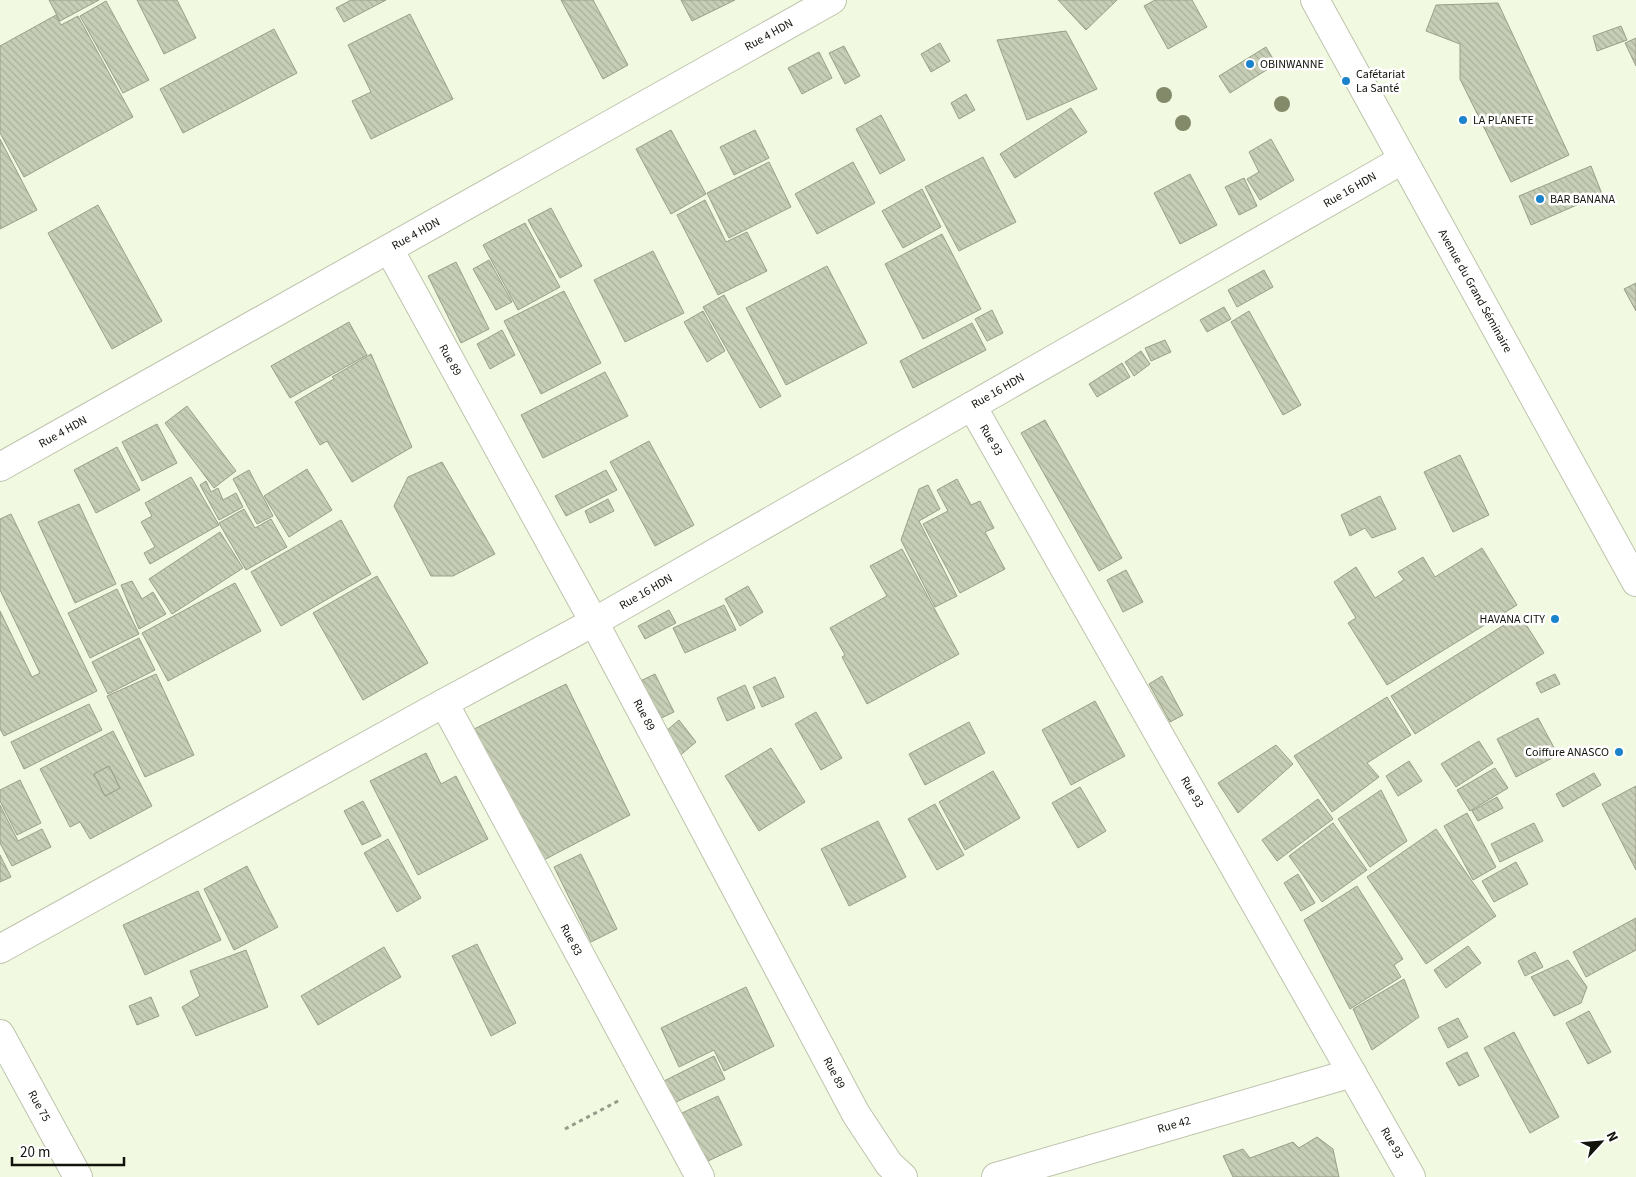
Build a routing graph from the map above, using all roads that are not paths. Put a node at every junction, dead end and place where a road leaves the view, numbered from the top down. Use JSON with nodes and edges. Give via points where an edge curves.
{"nodes":[{"id":1,"x":832,"y":0,"type":"edge"},
{"id":2,"x":1315,"y":0,"type":"edge"},
{"id":3,"x":1402,"y":160,"type":"junction"},
{"id":4,"x":389,"y":249,"type":"junction"},
{"id":5,"x":972,"y":406,"type":"junction"},
{"id":6,"x":0,"y":467,"type":"edge"},
{"id":7,"x":1636,"y":582,"type":"edge"},
{"id":8,"x":594,"y":622,"type":"junction"},
{"id":9,"x":444,"y":702,"type":"junction"},
{"id":10,"x":0,"y":949,"type":"edge"},
{"id":11,"x":0,"y":1034,"type":"edge"},
{"id":12,"x":1352,"y":1073,"type":"junction"},
{"id":13,"x":78,"y":1177,"type":"edge"},
{"id":14,"x":700,"y":1177,"type":"edge"},
{"id":15,"x":903,"y":1177,"type":"edge"},
{"id":16,"x":996,"y":1177,"type":"edge"},
{"id":17,"x":1411,"y":1177,"type":"edge"}],
"edges":[{"from":1,"to":4,"type":"street","name":"Rue 4 HDN"},
{"from":2,"to":3,"type":"street","name":"Avenue du Grand Séminaire"},
{"from":3,"to":5,"type":"street","name":"Rue 16 HDN"},
{"from":3,"to":7,"type":"street","name":"Avenue du Grand Séminaire"},
{"from":4,"to":6,"type":"street","name":"Rue 4 HDN"},
{"from":4,"to":8,"type":"street","name":"Rue 89"},
{"from":5,"to":8,"type":"street","name":"Rue 16 HDN"},
{"from":5,"to":12,"type":"street","name":"Rue 93"},
{"from":8,"to":9,"type":"street","name":"Rue 16 HDN"},
{"from":8,"to":15,"type":"street","name":"Rue 89","via":[[856,1114],[888,1164]]},
{"from":9,"to":10,"type":"street","name":"Rue 16 HDN"},
{"from":9,"to":14,"type":"street","name":"Rue 83"},
{"from":11,"to":13,"type":"street","name":"Rue 75"},
{"from":12,"to":16,"type":"street","name":"Rue 42"},
{"from":12,"to":17,"type":"street","name":"Rue 93"}]}
